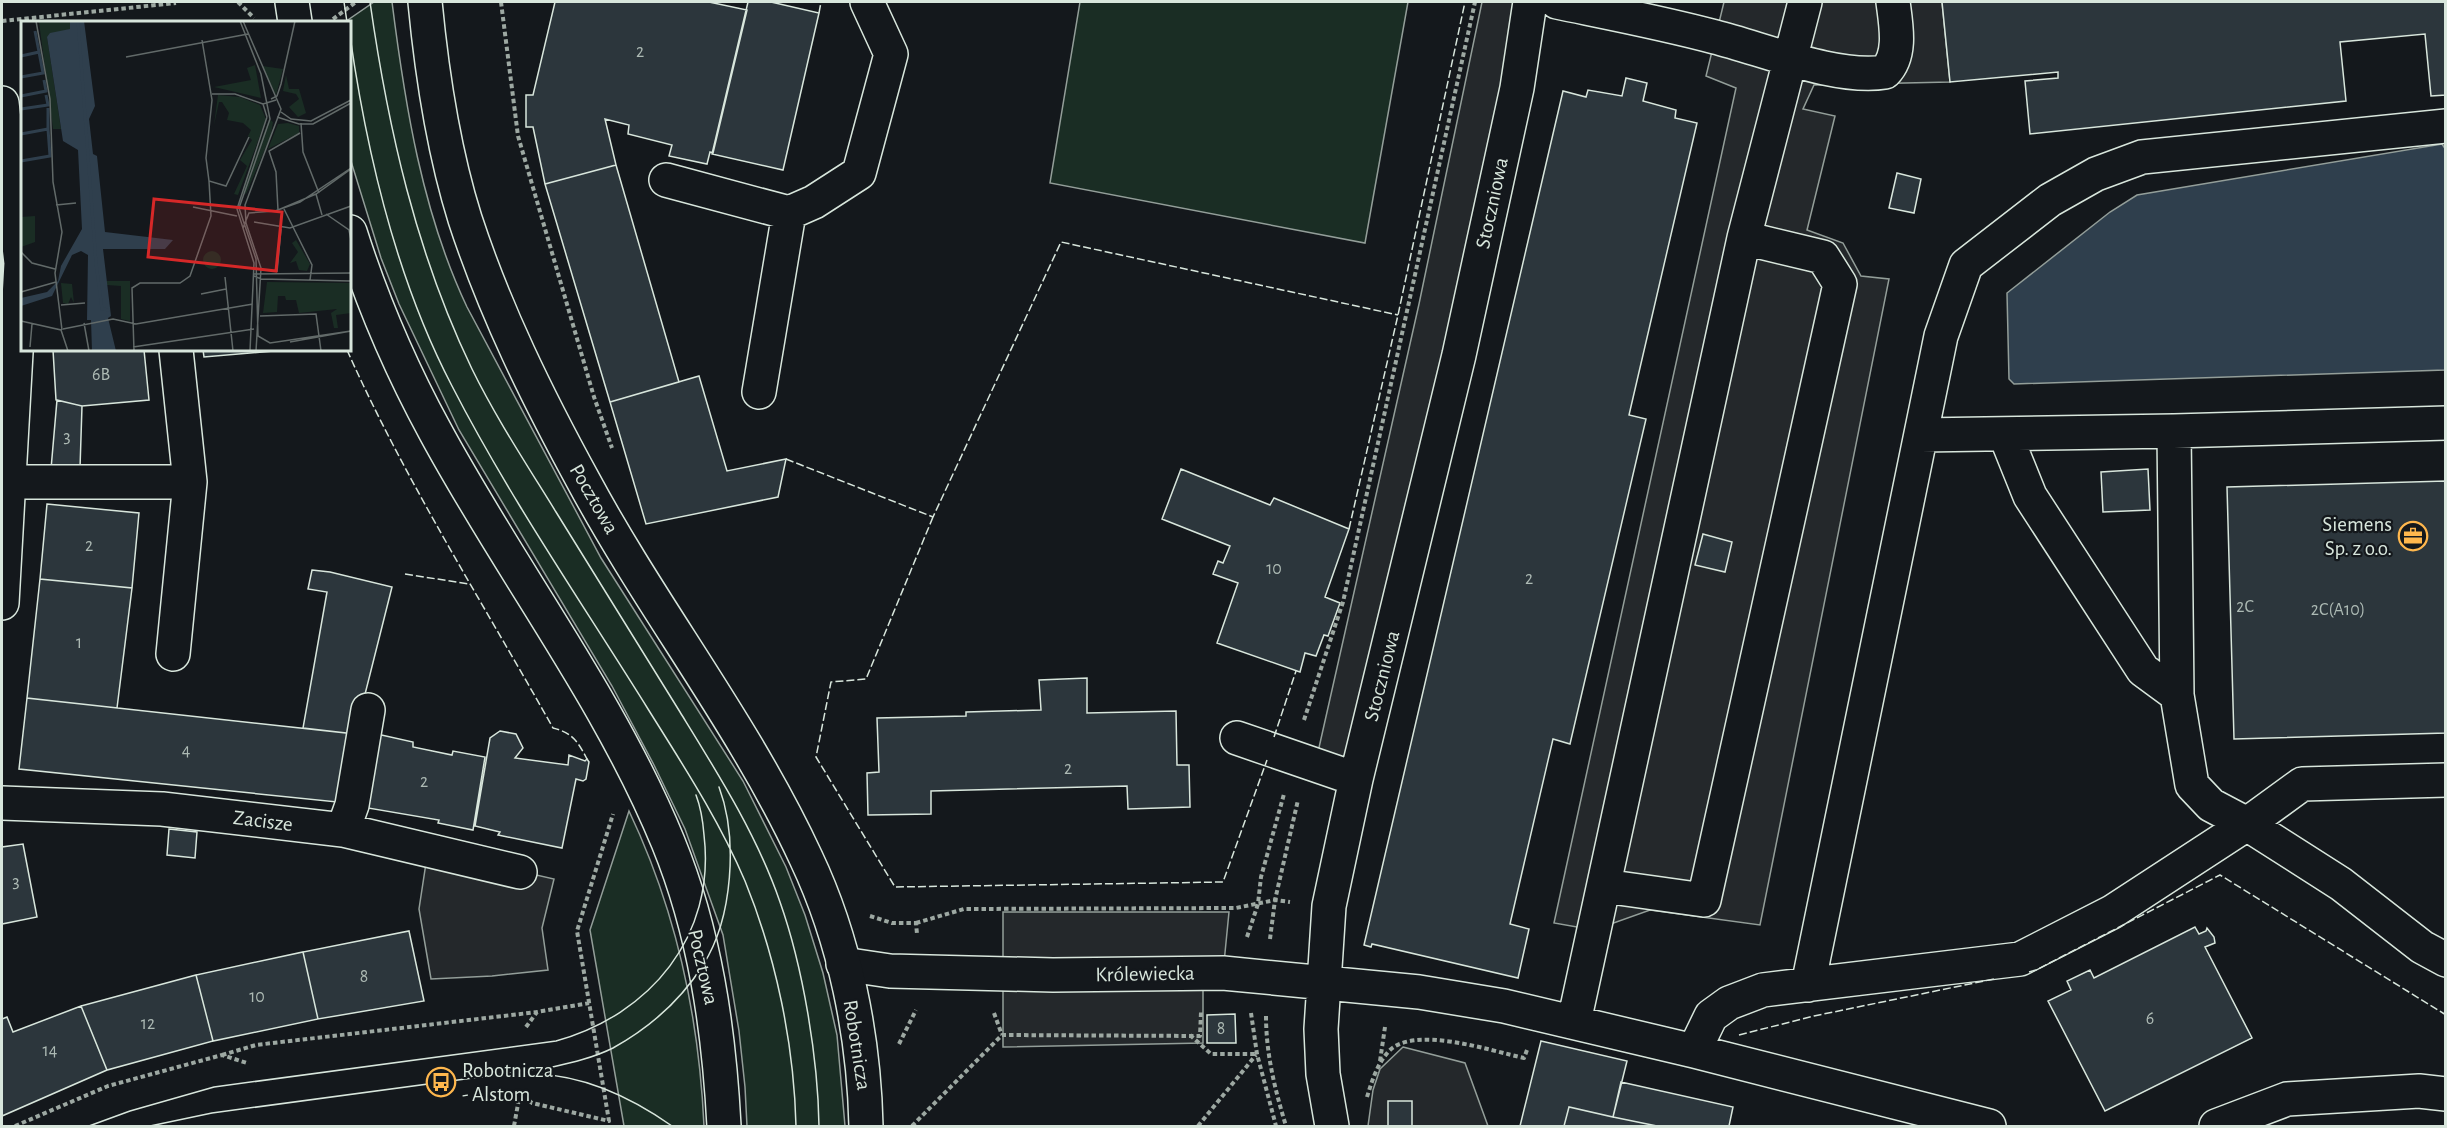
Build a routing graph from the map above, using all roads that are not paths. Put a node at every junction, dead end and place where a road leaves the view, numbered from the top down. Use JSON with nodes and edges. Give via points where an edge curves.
{"nodes":[{"id":1,"x":292,"y":2,"type":"edge"},
{"id":2,"x":425,"y":2,"type":"edge"},
{"id":3,"x":867,"y":2,"type":"edge"},
{"id":4,"x":1530,"y":2,"type":"edge"},
{"id":5,"x":1557,"y":2,"type":"edge"},
{"id":6,"x":1805,"y":2,"type":"edge"},
{"id":7,"x":1893,"y":2,"type":"edge"},
{"id":8,"x":308,"y":21,"type":"edge"},
{"id":9,"x":1791,"y":59,"type":"junction"},
{"id":10,"x":2,"y":103,"type":"edge"},
{"id":11,"x":2445,"y":126,"type":"edge"},
{"id":12,"x":666,"y":180,"type":"dead end"},
{"id":13,"x":789,"y":213,"type":"junction"},
{"id":14,"x":351,"y":235,"type":"edge"},
{"id":15,"x":1744,"y":238,"type":"junction"},
{"id":16,"x":176,"y":351,"type":"edge"},
{"id":17,"x":759,"y":392,"type":"dead end"},
{"id":18,"x":2445,"y":423,"type":"edge"},
{"id":19,"x":2174,"y":431,"type":"junction"},
{"id":20,"x":2005,"y":434,"type":"junction"},
{"id":21,"x":1921,"y":435,"type":"junction"},
{"id":22,"x":10,"y":482,"type":"junction"},
{"id":23,"x":190,"y":482,"type":"junction"},
{"id":24,"x":2,"y":603,"type":"edge"},
{"id":25,"x":173,"y":654,"type":"dead end"},
{"id":26,"x":2177,"y":695,"type":"junction"},
{"id":27,"x":368,"y":710,"type":"dead end"},
{"id":28,"x":1237,"y":738,"type":"dead end"},
{"id":29,"x":1356,"y":780,"type":"junction"},
{"id":30,"x":2445,"y":780,"type":"edge"},
{"id":31,"x":2,"y":803,"type":"edge"},
{"id":32,"x":2247,"y":824,"type":"junction"},
{"id":33,"x":344,"y":830,"type":"junction"},
{"id":34,"x":520,"y":872,"type":"dead end"},
{"id":35,"x":1604,"y":886,"type":"junction"},
{"id":36,"x":2445,"y":960,"type":"edge"},
{"id":37,"x":843,"y":964,"type":"junction"},
{"id":38,"x":1323,"y":983,"type":"junction"},
{"id":39,"x":1808,"y":985,"type":"junction"},
{"id":40,"x":1574,"y":1022,"type":"junction"},
{"id":41,"x":1694,"y":1051,"type":"junction"},
{"id":42,"x":2445,"y":1094,"type":"edge"},
{"id":43,"x":1982,"y":1125,"type":"edge"},
{"id":44,"x":724,"y":1126,"type":"edge"},
{"id":45,"x":867,"y":1126,"type":"edge"},
{"id":46,"x":1332,"y":1126,"type":"edge"},
{"id":47,"x":2216,"y":1126,"type":"edge"}],
"edges":[{"from":1,"to":8,"type":"street"},
{"from":2,"to":37,"type":"street","name":"Pocztowa","via":[[437,103],[449,160],[483,271],[516,349],[584,484],[787,818],[830,918]]},
{"from":3,"to":13,"type":"street","via":[[891,54],[859,173]]},
{"from":4,"to":29,"type":"street","name":"Stoczniowa","via":[[1517,88],[1459,355]]},
{"from":5,"to":9,"type":"street","via":[[1714,37]]},
{"from":6,"to":9,"type":"street"},
{"from":7,"to":9,"type":"street","via":[[1894,63],[1885,72],[1857,74]]},
{"from":9,"to":15,"type":"street"},
{"from":10,"to":22,"type":"street","via":[[21,262]]},
{"from":11,"to":21,"type":"street","via":[[2142,157],[2096,174],[2050,200],[1966,266],[1941,336]]},
{"from":12,"to":13,"type":"street"},
{"from":13,"to":17,"type":"street"},
{"from":14,"to":44,"type":"street","name":"Pocztowa","via":[[389,338],[435,431],[587,682],[668,843],[687,896],[704,964],[721,1065]]},
{"from":15,"to":35,"type":"street"},
{"from":15,"to":35,"type":"street","via":[[1823,257],[1840,284],[1704,900]]},
{"from":16,"to":23,"type":"street"},
{"from":18,"to":19,"type":"street"},
{"from":19,"to":20,"type":"street"},
{"from":19,"to":26,"type":"street"},
{"from":20,"to":21,"type":"street"},
{"from":20,"to":26,"type":"street","via":[[2030,496],[2143,670]]},
{"from":21,"to":39,"type":"street"},
{"from":22,"to":23,"type":"street"},
{"from":22,"to":24,"type":"street"},
{"from":23,"to":25,"type":"street"},
{"from":26,"to":32,"type":"street","via":[[2192,785],[2211,805]]},
{"from":27,"to":33,"type":"street"},
{"from":28,"to":29,"type":"street"},
{"from":29,"to":38,"type":"street","name":"Stoczniowa","via":[[1329,906]]},
{"from":30,"to":32,"type":"street","via":[[2302,784]]},
{"from":31,"to":33,"type":"street","name":"Zacisze","via":[[162,809]]},
{"from":32,"to":36,"type":"street","via":[[2341,884],[2422,947]]},
{"from":32,"to":39,"type":"street","via":[[2112,912],[2020,959]]},
{"from":33,"to":34,"type":"street","name":"Zacisze"},
{"from":35,"to":40,"type":"street"},
{"from":37,"to":38,"type":"street","name":"Królewiecka","via":[[920,972],[1223,973]]},
{"from":37,"to":45,"type":"street","name":"Robotnicza","via":[[855,1014]]},
{"from":38,"to":40,"type":"street","via":[[1456,998]]},
{"from":38,"to":46,"type":"street","name":"Stoczniowa","via":[[1323,1074]]},
{"from":39,"to":41,"type":"street","via":[[1763,990],[1729,1003],[1711,1016]]},
{"from":40,"to":41,"type":"street"},
{"from":41,"to":43,"type":"street"},
{"from":42,"to":47,"type":"street","via":[[2419,1091],[2287,1099]]}]}
